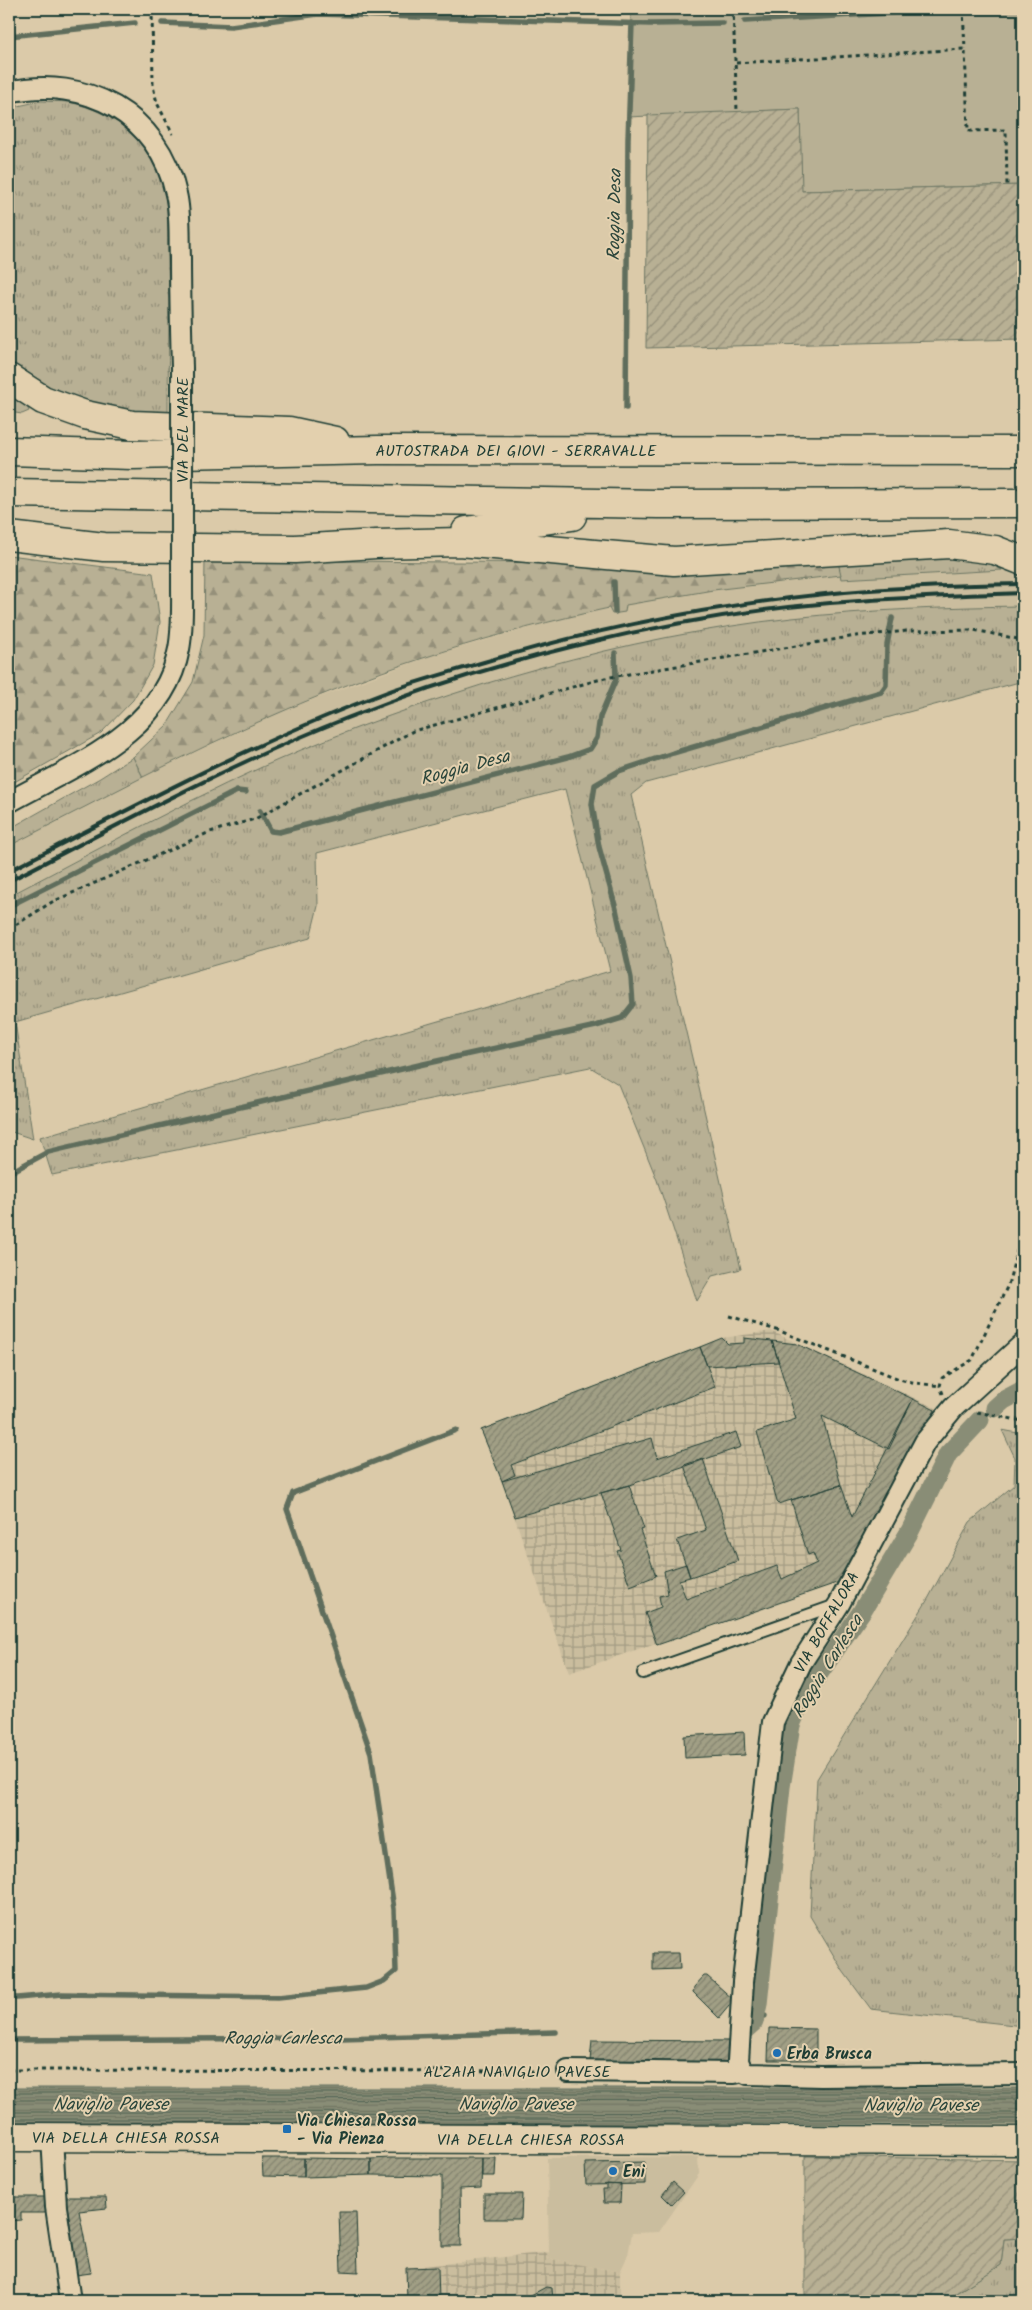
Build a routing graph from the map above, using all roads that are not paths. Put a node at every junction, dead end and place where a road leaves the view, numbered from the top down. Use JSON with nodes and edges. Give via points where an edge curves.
{"nodes":[{"id":1,"x":9,"y":92,"type":"edge"},
{"id":2,"x":9,"y":378,"type":"edge"},
{"id":3,"x":1023,"y":435,"type":"edge"},
{"id":4,"x":378,"y":450,"type":"junction"},
{"id":5,"x":959,"y":450,"type":"junction"},
{"id":6,"x":1023,"y":451,"type":"edge"},
{"id":7,"x":9,"y":452,"type":"edge"},
{"id":8,"x":9,"y":493,"type":"edge"},
{"id":9,"x":1023,"y":503,"type":"edge"},
{"id":10,"x":658,"y":504,"type":"junction"},
{"id":11,"x":9,"y":536,"type":"edge"},
{"id":12,"x":376,"y":544,"type":"junction"},
{"id":13,"x":1023,"y":561,"type":"edge"},
{"id":14,"x":9,"y":802,"type":"edge"},
{"id":15,"x":1023,"y":1344,"type":"edge"},
{"id":16,"x":839,"y":1604,"type":"junction"},
{"id":17,"x":642,"y":1673,"type":"dead end"},
{"id":18,"x":568,"y":2071,"type":"road end"},
{"id":19,"x":742,"y":2071,"type":"junction"},
{"id":20,"x":1023,"y":2074,"type":"edge"},
{"id":21,"x":9,"y":2137,"type":"edge"},
{"id":22,"x":52,"y":2137,"type":"junction"},
{"id":23,"x":1023,"y":2141,"type":"edge"},
{"id":24,"x":70,"y":2301,"type":"edge"}],
"edges":[{"from":1,"to":14,"type":"street","name":"VIA DEL MARE","bridge":true,"via":[[53,87],[94,96],[124,112],[159,150],[172,180],[178,208],[182,368],[182,584],[179,650],[171,678],[151,710],[134,728]]},
{"from":2,"to":4,"type":"main road","via":[[43,400],[85,415],[132,425],[290,431]]},
{"from":3,"to":5,"type":"main road"},
{"from":4,"to":5,"type":"main road","name":"AUTOSTRADA DEI GIOVI - SERRAVALLE"},
{"from":4,"to":7,"type":"main road","name":"AUTOSTRADA DEI GIOVI - SERRAVALLE","via":[[132,455]]},
{"from":5,"to":6,"type":"main road","name":"AUTOSTRADA DEI GIOVI - SERRAVALLE"},
{"from":8,"to":10,"type":"main road"},
{"from":9,"to":10,"type":"main road"},
{"from":10,"to":12,"type":"main road"},
{"from":11,"to":12,"type":"main road","via":[[104,547],[295,549]]},
{"from":12,"to":13,"type":"main road","via":[[460,542],[674,561],[949,544],[994,550]]},
{"from":15,"to":16,"type":"street","name":"VIA BOFFALORA","via":[[954,1407],[925,1442]]},
{"from":16,"to":17,"type":"lane"},
{"from":16,"to":19,"type":"street","name":"VIA BOFFALORA","via":[[801,1663],[773,1722],[744,1982],[738,2061]]},
{"from":18,"to":19,"type":"street","name":"ALZAIA NAVIGLIO PAVESE"},
{"from":19,"to":20,"type":"street","name":"ALZAIA NAVIGLIO PAVESE","via":[[748,2074],[821,2076]]},
{"from":21,"to":22,"type":"main road","name":"VIA DELLA CHIESA ROSSA"},
{"from":22,"to":23,"type":"main road","name":"VIA DELLA CHIESA ROSSA"},
{"from":22,"to":24,"type":"street","via":[[56,2206]]}]}
